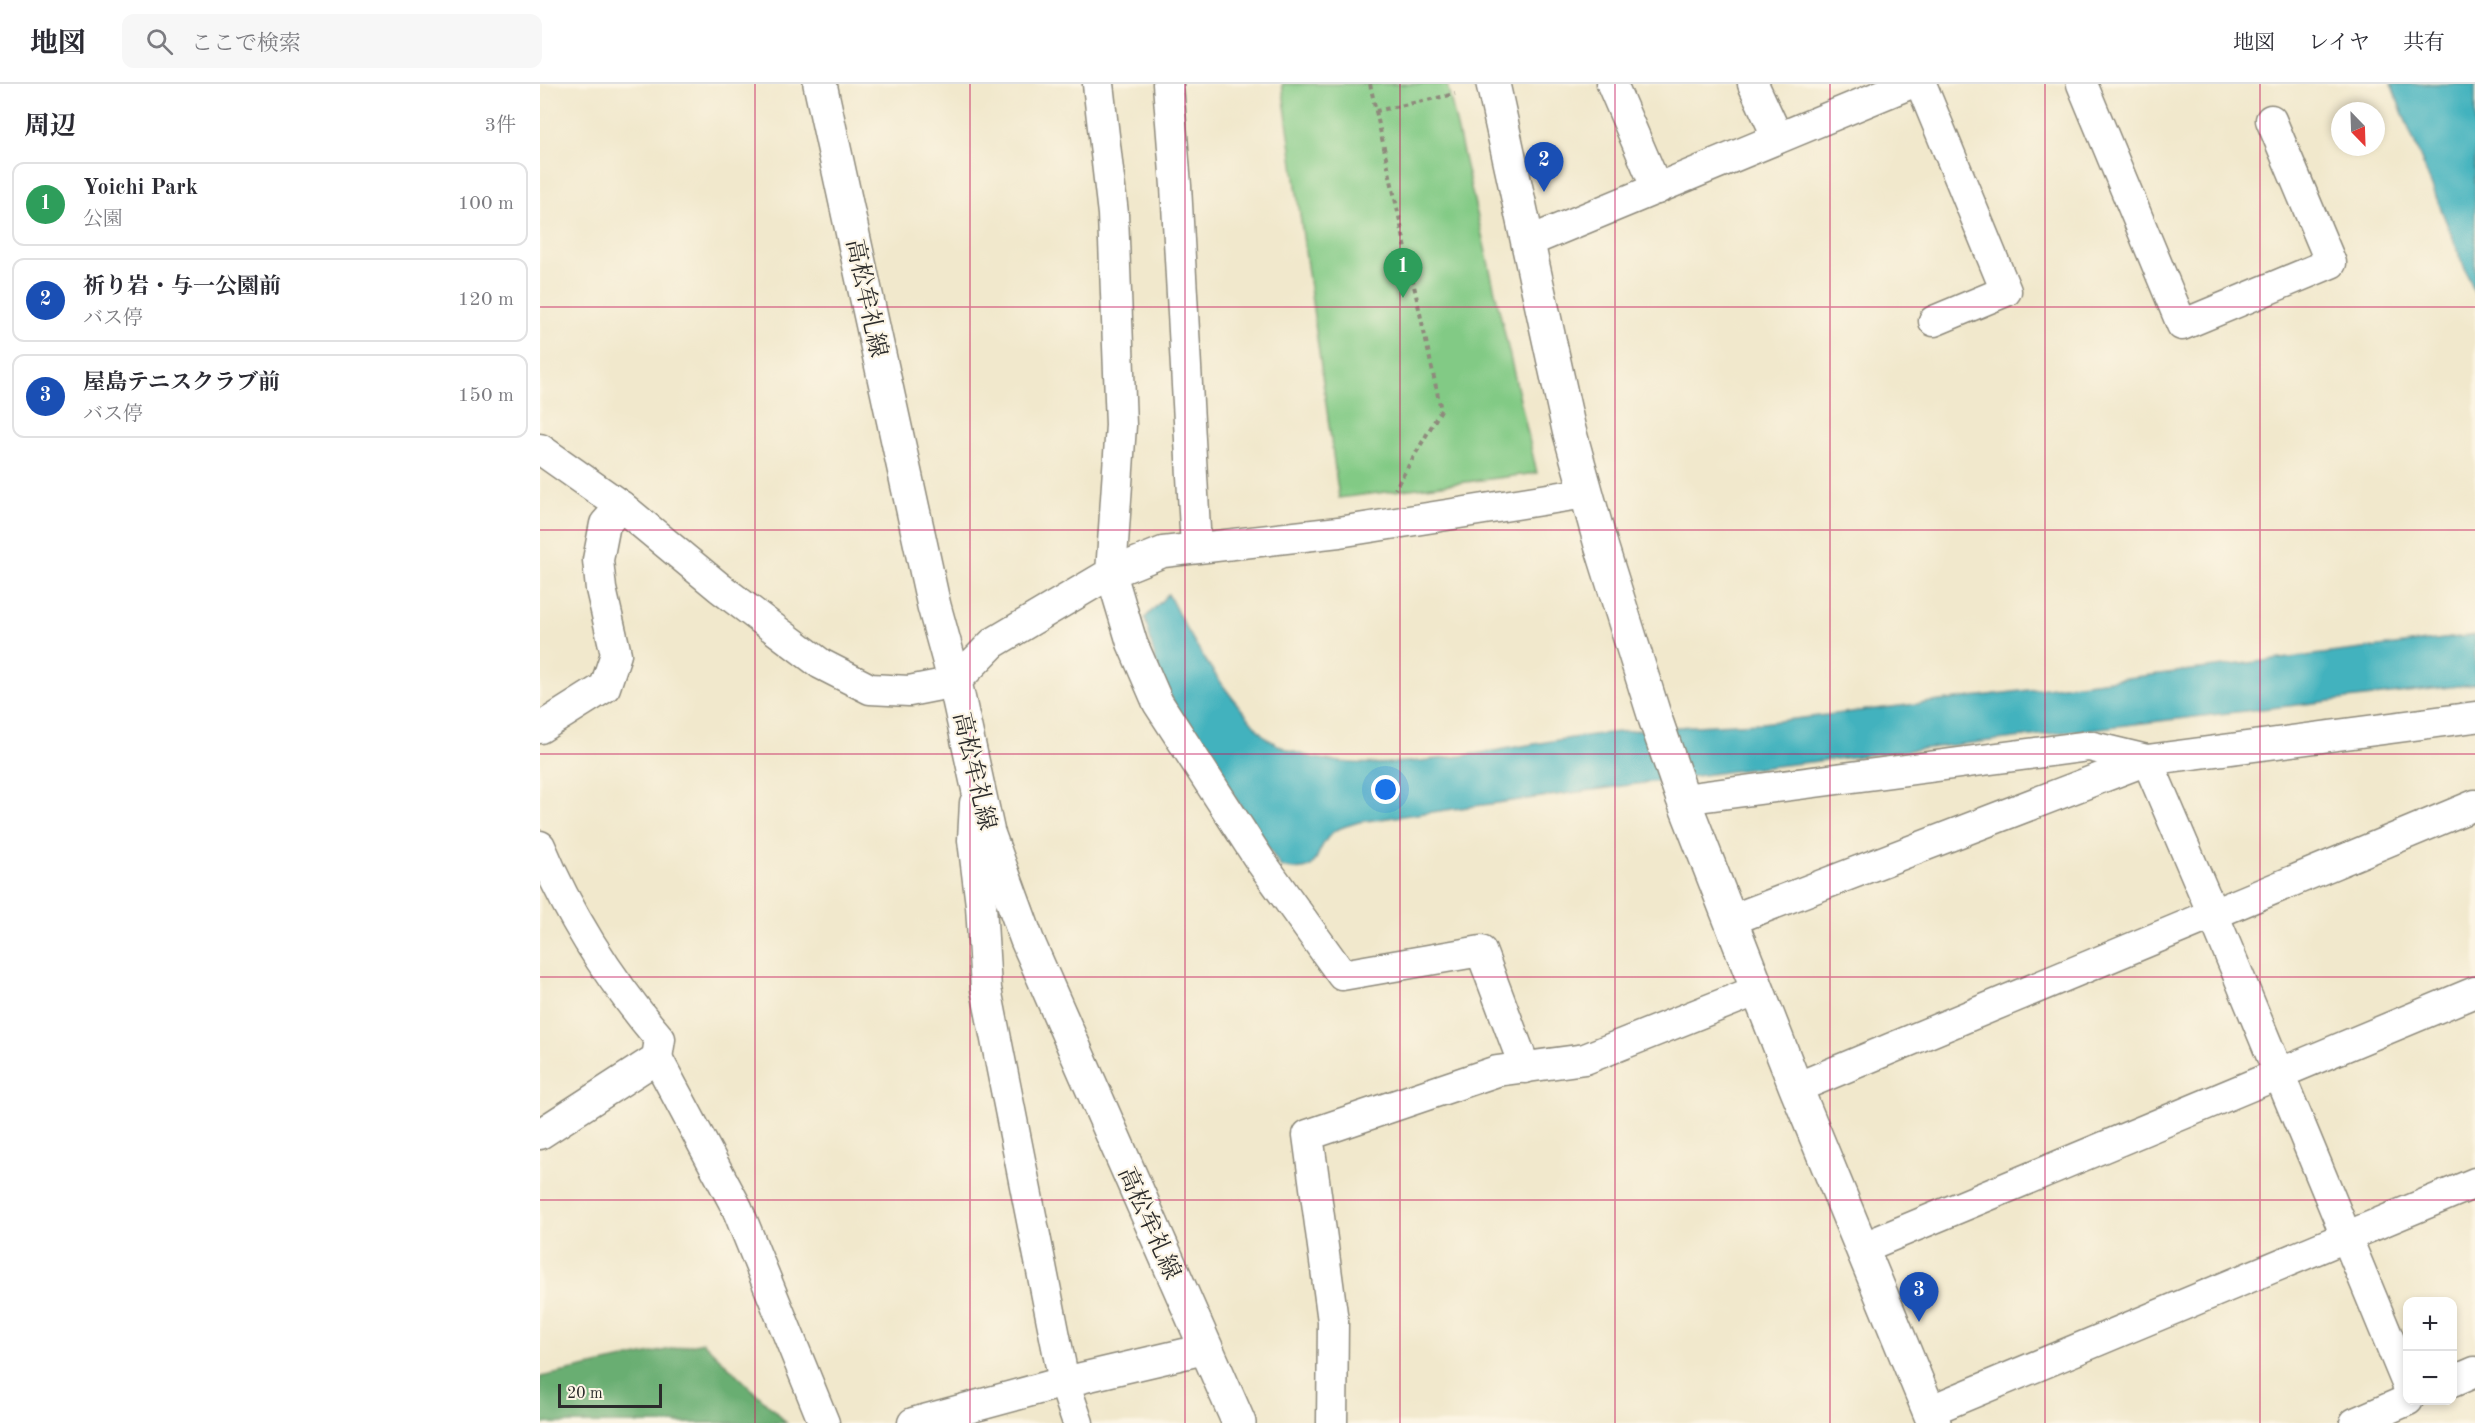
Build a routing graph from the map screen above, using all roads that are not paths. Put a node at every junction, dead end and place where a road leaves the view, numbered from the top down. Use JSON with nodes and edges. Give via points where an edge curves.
{"nodes":[{"id":1,"x":820,"y":84,"type":"edge"},
{"id":2,"x":1098,"y":84,"type":"edge"},
{"id":3,"x":1168,"y":84,"type":"edge"},
{"id":4,"x":1493,"y":84,"type":"edge"},
{"id":5,"x":1612,"y":84,"type":"edge"},
{"id":6,"x":1753,"y":84,"type":"edge"},
{"id":7,"x":1909,"y":84,"type":"edge"},
{"id":8,"x":1921,"y":84,"type":"edge"},
{"id":9,"x":2082,"y":84,"type":"edge"},
{"id":10,"x":2271,"y":120,"type":"dead end"},
{"id":11,"x":1778,"y":138,"type":"junction"},
{"id":12,"x":1657,"y":189,"type":"junction"},
{"id":13,"x":1528,"y":242,"type":"junction"},
{"id":14,"x":1934,"y":321,"type":"dead end"},
{"id":15,"x":540,"y":449,"type":"edge"},
{"id":16,"x":1586,"y":493,"type":"junction"},
{"id":17,"x":621,"y":506,"type":"junction"},
{"id":18,"x":1196,"y":549,"type":"junction"},
{"id":19,"x":1111,"y":573,"type":"junction"},
{"id":20,"x":955,"y":682,"type":"junction"},
{"id":21,"x":2475,"y":717,"type":"edge"},
{"id":22,"x":540,"y":728,"type":"edge"},
{"id":23,"x":2147,"y":760,"type":"junction"},
{"id":24,"x":976,"y":779,"type":"junction"},
{"id":25,"x":1681,"y":792,"type":"junction"},
{"id":26,"x":2475,"y":805,"type":"edge"},
{"id":27,"x":540,"y":846,"type":"edge"},
{"id":28,"x":2213,"y":914,"type":"junction"},
{"id":29,"x":1731,"y":921,"type":"junction"},
{"id":30,"x":1758,"y":990,"type":"junction"},
{"id":31,"x":2475,"y":992,"type":"edge"},
{"id":32,"x":657,"y":1058,"type":"junction"},
{"id":33,"x":1525,"y":1068,"type":"junction"},
{"id":34,"x":2278,"y":1074,"type":"junction"},
{"id":35,"x":1796,"y":1088,"type":"junction"},
{"id":36,"x":540,"y":1134,"type":"edge"},
{"id":37,"x":2475,"y":1183,"type":"edge"},
{"id":38,"x":2346,"y":1237,"type":"junction"},
{"id":39,"x":1862,"y":1248,"type":"junction"},
{"id":40,"x":1205,"y":1349,"type":"junction"},
{"id":41,"x":2475,"y":1372,"type":"edge"},
{"id":42,"x":2403,"y":1374,"type":"edge"},
{"id":43,"x":2457,"y":1380,"type":"edge"},
{"id":44,"x":1064,"y":1382,"type":"junction"},
{"id":45,"x":2403,"y":1403,"type":"edge"},
{"id":46,"x":2415,"y":1405,"type":"edge"},
{"id":47,"x":1931,"y":1417,"type":"edge"},
{"id":48,"x":824,"y":1423,"type":"edge"},
{"id":49,"x":913,"y":1423,"type":"edge"},
{"id":50,"x":1078,"y":1423,"type":"edge"},
{"id":51,"x":1239,"y":1423,"type":"edge"},
{"id":52,"x":1332,"y":1423,"type":"edge"},
{"id":53,"x":2355,"y":1423,"type":"edge"},
{"id":54,"x":2422,"y":1423,"type":"edge"}],
"edges":[{"from":1,"to":20,"type":"main road","name":"高松牟礼線","via":[[934,606]]},
{"from":2,"to":19,"type":"street","via":[[1113,214],[1121,425]]},
{"from":3,"to":18,"type":"street"},
{"from":4,"to":13,"type":"main road"},
{"from":5,"to":12,"type":"street"},
{"from":6,"to":11,"type":"street"},
{"from":7,"to":11,"type":"street"},
{"from":8,"to":14,"type":"street","via":[[2006,291]]},
{"from":9,"to":10,"type":"street","via":[[2182,325],[2331,263]]},
{"from":11,"to":12,"type":"street"},
{"from":12,"to":13,"type":"street"},
{"from":13,"to":16,"type":"main road"},
{"from":15,"to":17,"type":"street"},
{"from":16,"to":18,"type":"street","via":[[1339,532]]},
{"from":16,"to":25,"type":"main road","via":[[1654,718]]},
{"from":17,"to":20,"type":"street","via":[[821,664],[870,689],[909,691]]},
{"from":17,"to":22,"type":"street","via":[[605,524],[598,560],[616,654],[605,687]]},
{"from":18,"to":19,"type":"street","via":[[1163,552]]},
{"from":19,"to":20,"type":"street","via":[[993,643]]},
{"from":19,"to":33,"type":"street","via":[[1132,643],[1158,703],[1261,862],[1342,975],[1481,951]]},
{"from":20,"to":24,"type":"main road","name":"高松牟礼線"},
{"from":21,"to":23,"type":"street"},
{"from":23,"to":25,"type":"street","via":[[2089,746]]},
{"from":23,"to":28,"type":"street"},
{"from":23,"to":29,"type":"street"},
{"from":24,"to":40,"type":"main road","name":"高松牟礼線","via":[[988,833],[1026,940]]},
{"from":24,"to":44,"type":"street","via":[[974,840],[987,989]]},
{"from":25,"to":29,"type":"main road"},
{"from":26,"to":28,"type":"street"},
{"from":27,"to":32,"type":"street","via":[[581,934],[626,1000],[660,1039]]},
{"from":28,"to":34,"type":"street"},
{"from":28,"to":35,"type":"street"},
{"from":29,"to":30,"type":"main road"},
{"from":30,"to":33,"type":"street","via":[[1585,1059]]},
{"from":30,"to":35,"type":"main road"},
{"from":31,"to":34,"type":"street"},
{"from":32,"to":36,"type":"street"},
{"from":32,"to":48,"type":"street","via":[[737,1208]]},
{"from":33,"to":52,"type":"street","via":[[1497,1071],[1308,1136],[1333,1321]]},
{"from":34,"to":38,"type":"street"},
{"from":34,"to":39,"type":"street"},
{"from":35,"to":39,"type":"main road"},
{"from":37,"to":38,"type":"street"},
{"from":38,"to":42,"type":"street"},
{"from":38,"to":47,"type":"street"},
{"from":39,"to":47,"type":"main road"},
{"from":40,"to":44,"type":"street"},
{"from":40,"to":51,"type":"main road","name":"高松牟礼線"},
{"from":41,"to":43,"type":"street"},
{"from":44,"to":49,"type":"street"},
{"from":44,"to":50,"type":"street"},
{"from":45,"to":53,"type":"street"},
{"from":46,"to":54,"type":"street"}]}
